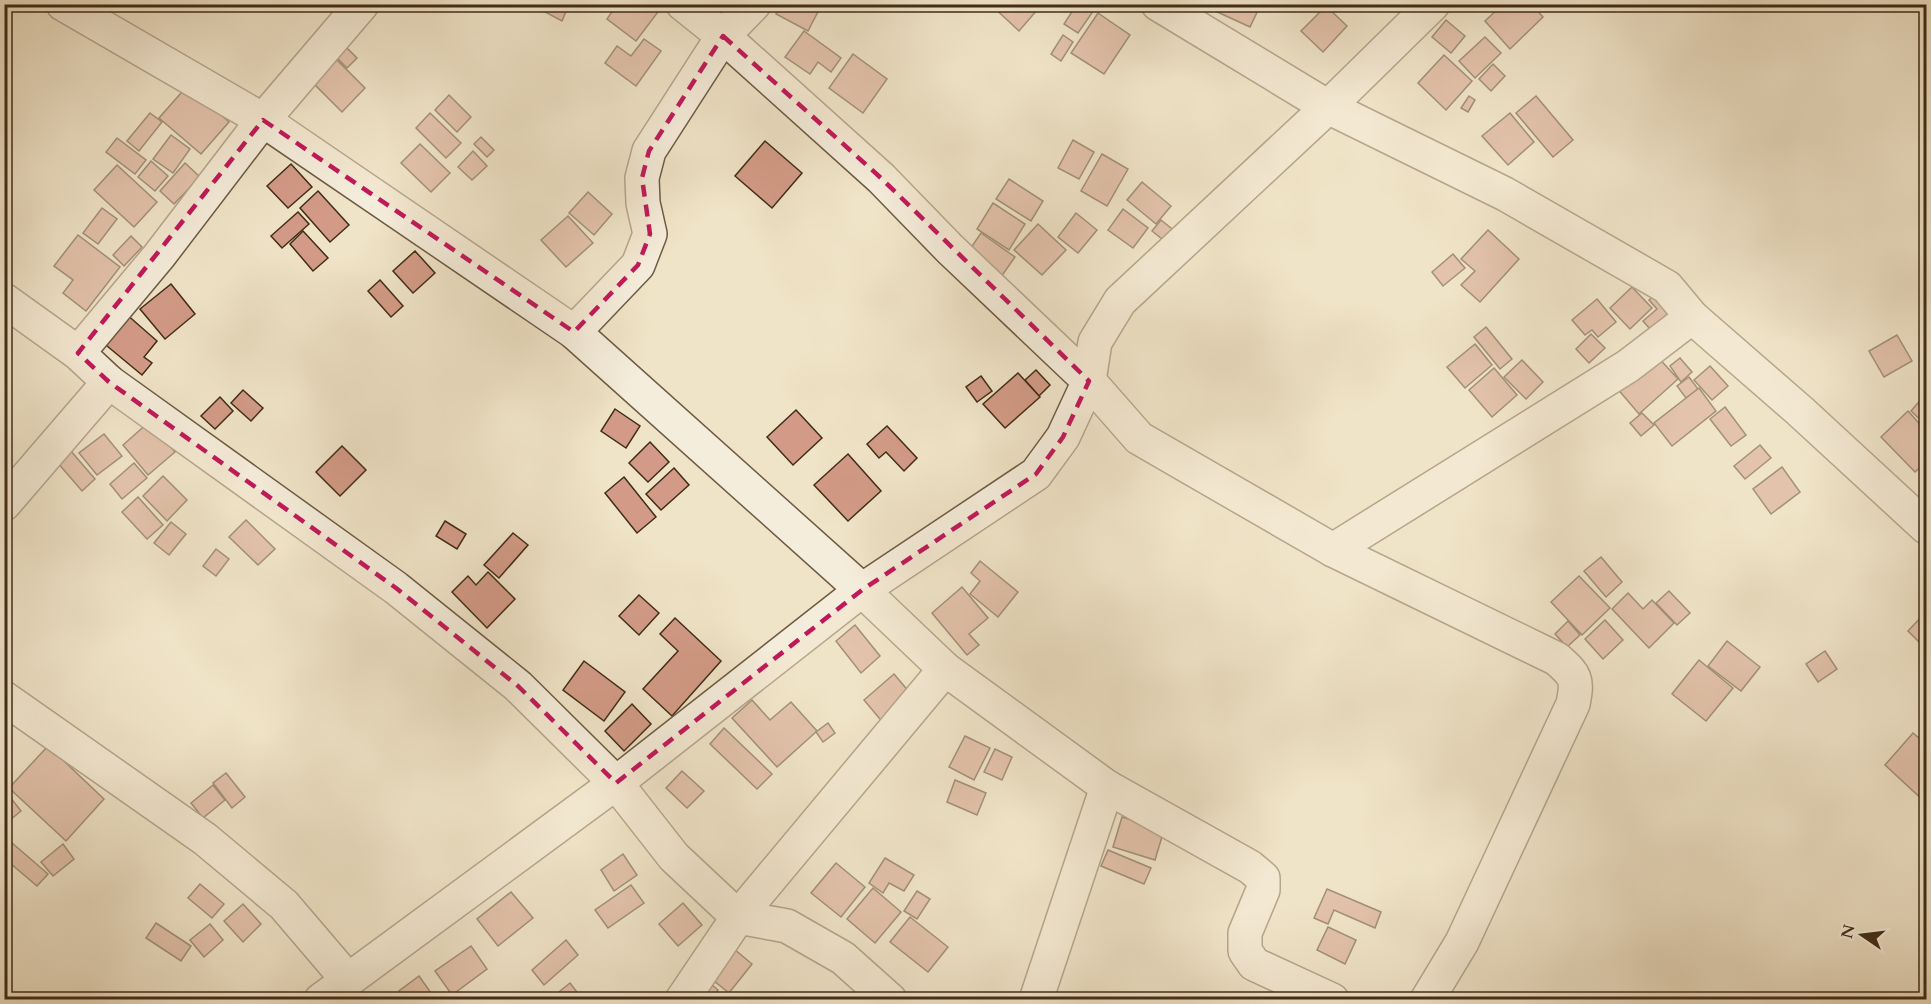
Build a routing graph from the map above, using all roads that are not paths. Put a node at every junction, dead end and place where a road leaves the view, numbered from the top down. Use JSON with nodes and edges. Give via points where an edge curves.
{"nodes":[{"id":1,"x":63,"y":4,"type":"edge"},
{"id":2,"x":362,"y":4,"type":"edge"},
{"id":3,"x":682,"y":4,"type":"edge"},
{"id":4,"x":754,"y":4,"type":"edge"},
{"id":5,"x":1158,"y":4,"type":"edge"},
{"id":6,"x":1433,"y":4,"type":"edge"},
{"id":7,"x":723,"y":36,"type":"junction"},
{"id":8,"x":1328,"y":107,"type":"junction"},
{"id":9,"x":263,"y":120,"type":"junction"},
{"id":10,"x":4,"y":300,"type":"edge"},
{"id":11,"x":1692,"y":318,"type":"junction"},
{"id":12,"x":574,"y":332,"type":"junction"},
{"id":13,"x":78,"y":353,"type":"junction"},
{"id":14,"x":1089,"y":381,"type":"junction"},
{"id":15,"x":109,"y":382,"type":"junction"},
{"id":16,"x":4,"y":504,"type":"edge"},
{"id":17,"x":1926,"y":527,"type":"edge"},
{"id":18,"x":1334,"y":550,"type":"junction"},
{"id":19,"x":862,"y":590,"type":"junction"},
{"id":20,"x":945,"y":669,"type":"junction"},
{"id":21,"x":4,"y":698,"type":"edge"},
{"id":22,"x":616,"y":783,"type":"junction"},
{"id":23,"x":1107,"y":787,"type":"junction"},
{"id":24,"x":738,"y":918,"type":"junction"},
{"id":25,"x":348,"y":980,"type":"junction"},
{"id":26,"x":321,"y":999,"type":"edge"},
{"id":27,"x":682,"y":999,"type":"edge"},
{"id":28,"x":890,"y":999,"type":"edge"},
{"id":29,"x":1036,"y":999,"type":"edge"},
{"id":30,"x":1332,"y":999,"type":"edge"},
{"id":31,"x":1427,"y":999,"type":"edge"}],
"edges":[{"from":1,"to":9,"type":"street"},
{"from":2,"to":9,"type":"street"},
{"from":3,"to":7,"type":"street"},
{"from":4,"to":7,"type":"street"},
{"from":5,"to":8,"type":"street"},
{"from":6,"to":8,"type":"street"},
{"from":7,"to":12,"type":"street","via":[[649,151],[642,178],[650,234],[638,265]]},
{"from":7,"to":14,"type":"street","via":[[881,177],[950,249]]},
{"from":8,"to":11,"type":"street","via":[[1536,211],[1667,287]]},
{"from":8,"to":14,"type":"street","via":[[1120,301],[1095,342]]},
{"from":9,"to":12,"type":"street"},
{"from":9,"to":13,"type":"street","via":[[159,256]]},
{"from":10,"to":13,"type":"street"},
{"from":11,"to":17,"type":"street"},
{"from":11,"to":18,"type":"street","via":[[1628,366]]},
{"from":12,"to":19,"type":"street"},
{"from":13,"to":15,"type":"street"},
{"from":14,"to":18,"type":"street","via":[[1139,438]]},
{"from":14,"to":19,"type":"street","via":[[1064,437],[1036,474]]},
{"from":15,"to":16,"type":"street"},
{"from":15,"to":22,"type":"street","via":[[396,588],[518,686]]},
{"from":18,"to":31,"type":"street","via":[[1557,659],[1573,673],[1577,685],[1573,704],[1462,942]]},
{"from":19,"to":20,"type":"street"},
{"from":19,"to":22,"type":"street"},
{"from":20,"to":23,"type":"street"},
{"from":20,"to":24,"type":"street"},
{"from":21,"to":25,"type":"street","via":[[205,839],[284,905]]},
{"from":22,"to":24,"type":"street","via":[[674,857]]},
{"from":22,"to":25,"type":"street"},
{"from":23,"to":29,"type":"street"},
{"from":23,"to":30,"type":"street","via":[[1263,878],[1263,890],[1245,933],[1245,951],[1254,964]]},
{"from":24,"to":27,"type":"street"},
{"from":24,"to":28,"type":"street","via":[[787,926],[843,958]]},
{"from":25,"to":26,"type":"street"}]}
